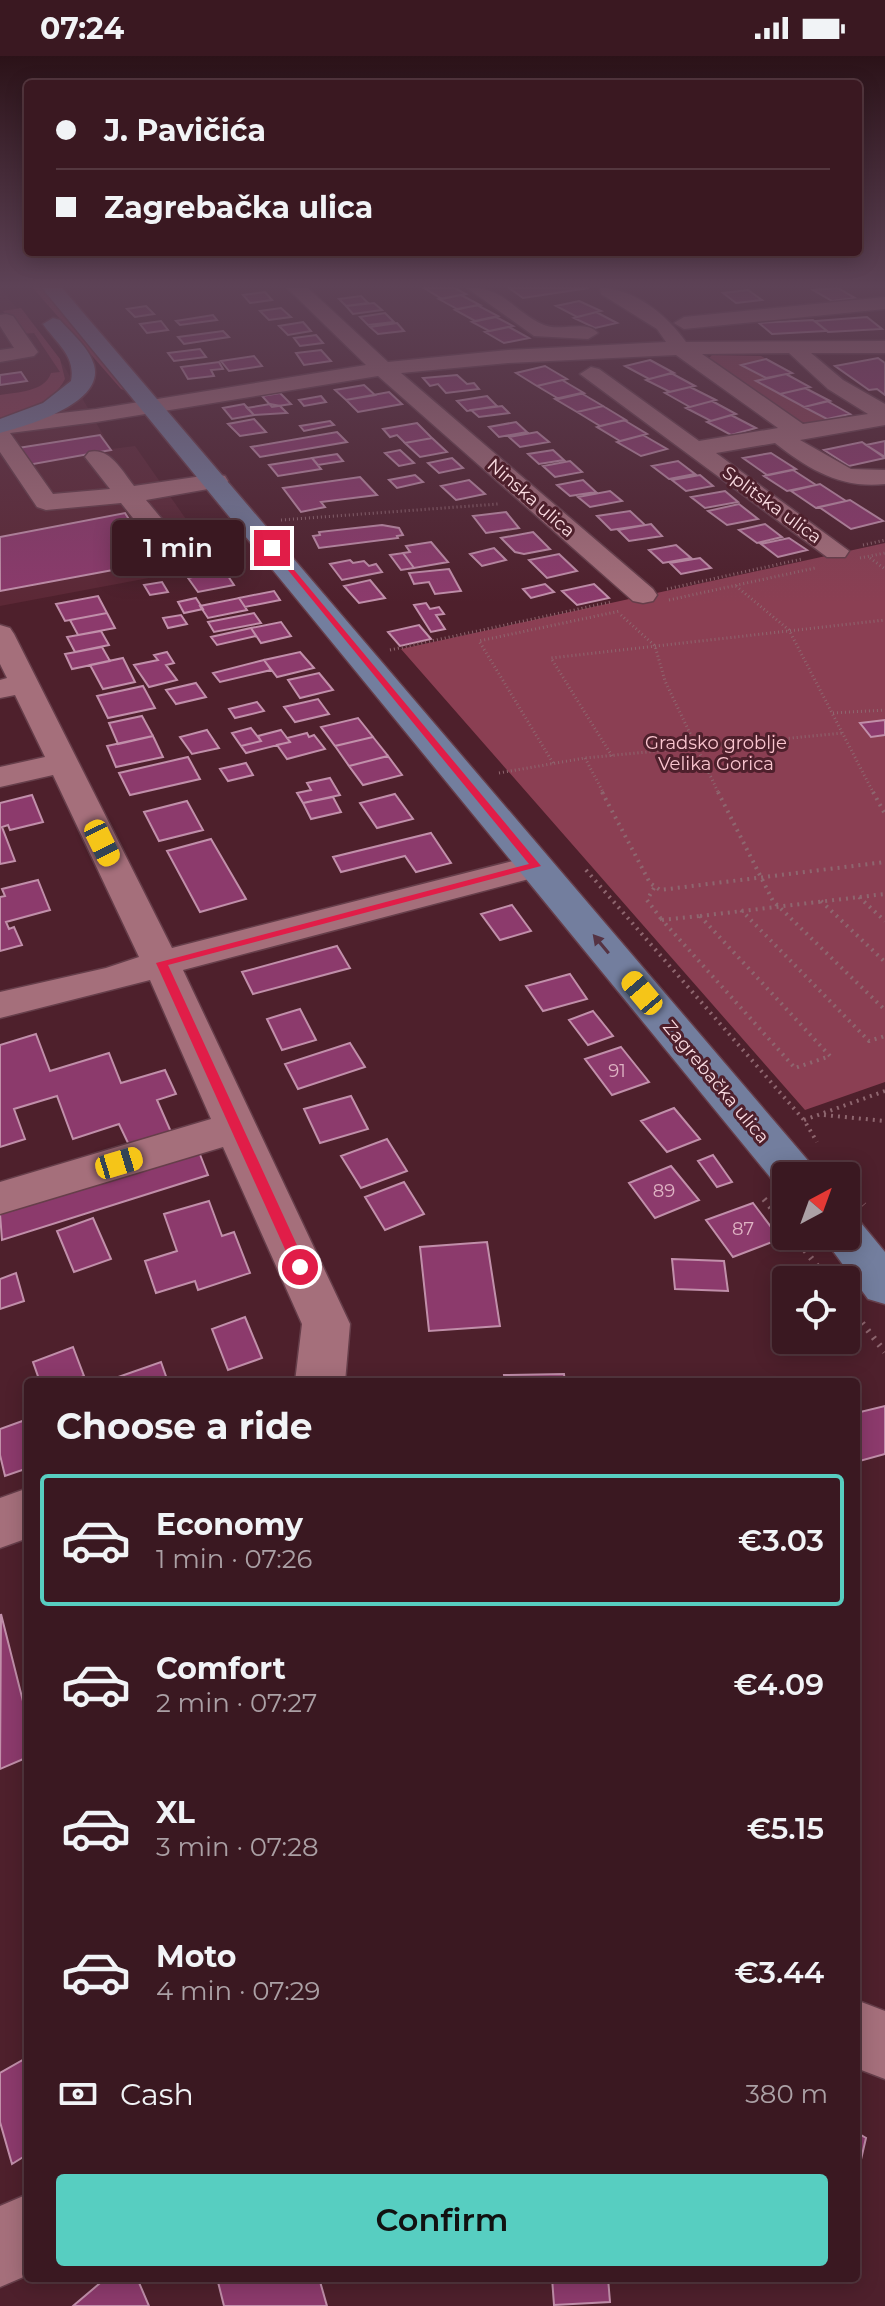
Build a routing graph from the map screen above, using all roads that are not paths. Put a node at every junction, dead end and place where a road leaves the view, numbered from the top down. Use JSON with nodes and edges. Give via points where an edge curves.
{"nodes":[{"id":1,"x":72,"y":393,"type":"edge"},
{"id":2,"x":120,"y":393,"type":"edge"},
{"id":3,"x":140,"y":393,"type":"edge"},
{"id":4,"x":228,"y":393,"type":"edge"},
{"id":5,"x":411,"y":393,"type":"edge"},
{"id":6,"x":618,"y":393,"type":"edge"},
{"id":7,"x":737,"y":393,"type":"edge"},
{"id":8,"x":850,"y":393,"type":"edge"},
{"id":9,"x":150,"y":405,"type":"junction"},
{"id":10,"x":885,"y":416,"type":"edge"},
{"id":11,"x":0,"y":426,"type":"edge"},
{"id":12,"x":0,"y":435,"type":"edge"},
{"id":13,"x":790,"y":435,"type":"junction"},
{"id":14,"x":696,"y":449,"type":"junction"},
{"id":15,"x":97,"y":457,"type":"dead end"},
{"id":16,"x":885,"y":477,"type":"edge"},
{"id":17,"x":216,"y":481,"type":"junction"},
{"id":18,"x":128,"y":495,"type":"junction"},
{"id":19,"x":838,"y":559,"type":"road end"},
{"id":20,"x":186,"y":566,"type":"dead end"},
{"id":21,"x":646,"y":602,"type":"road end"},
{"id":22,"x":0,"y":634,"type":"edge"},
{"id":23,"x":12,"y":687,"type":"edge"},
{"id":24,"x":62,"y":763,"type":"junction"},
{"id":25,"x":0,"y":777,"type":"edge"},
{"id":26,"x":536,"y":866,"type":"junction"},
{"id":27,"x":161,"y":963,"type":"junction"},
{"id":28,"x":0,"y":1005,"type":"edge"},
{"id":29,"x":236,"y":1127,"type":"junction"},
{"id":30,"x":783,"y":1162,"type":"edge"},
{"id":31,"x":3,"y":1198,"type":"dead end"},
{"id":32,"x":856,"y":1250,"type":"edge"},
{"id":33,"x":885,"y":1285,"type":"edge"},
{"id":34,"x":320,"y":1378,"type":"edge"},
{"id":35,"x":24,"y":1514,"type":"edge"},
{"id":36,"x":0,"y":1523,"type":"edge"},
{"id":37,"x":860,"y":2036,"type":"edge"},
{"id":38,"x":885,"y":2045,"type":"edge"},
{"id":39,"x":24,"y":2233,"type":"edge"},
{"id":40,"x":0,"y":2250,"type":"edge"}],
"edges":[{"from":1,"to":11,"type":"main road","via":[[47,410]]},
{"from":2,"to":9,"type":"main road"},
{"from":3,"to":9,"type":"main road","name":"Zagrebačka ulica"},
{"from":4,"to":9,"type":"street"},
{"from":5,"to":21,"type":"street","name":"Ninska ulica"},
{"from":6,"to":14,"type":"street","name":"Splitska ulica"},
{"from":7,"to":13,"type":"street"},
{"from":8,"to":10,"type":"street"},
{"from":9,"to":11,"type":"street"},
{"from":9,"to":17,"type":"main road","name":"Zagrebačka ulica"},
{"from":10,"to":13,"type":"street"},
{"from":12,"to":18,"type":"street","via":[[46,502]]},
{"from":13,"to":14,"type":"street"},
{"from":13,"to":16,"type":"street","via":[[812,460],[837,472],[864,481]]},
{"from":14,"to":19,"type":"street","name":"Splitska ulica"},
{"from":15,"to":18,"type":"street"},
{"from":17,"to":18,"type":"street"},
{"from":17,"to":26,"type":"main road","name":"Zagrebačka ulica"},
{"from":18,"to":20,"type":"street"},
{"from":22,"to":23,"type":"street"},
{"from":23,"to":24,"type":"street"},
{"from":24,"to":25,"type":"street"},
{"from":24,"to":27,"type":"street"},
{"from":26,"to":27,"type":"street"},
{"from":30,"to":26,"type":"main road","name":"Zagrebačka ulica","one_way":true},
{"from":27,"to":28,"type":"street"},
{"from":27,"to":29,"type":"street"},
{"from":29,"to":31,"type":"street"},
{"from":29,"to":34,"type":"street","via":[[326,1324]]},
{"from":32,"to":33,"type":"main road"},
{"from":35,"to":36,"type":"street"},
{"from":37,"to":38,"type":"street"},
{"from":39,"to":40,"type":"street"}]}
